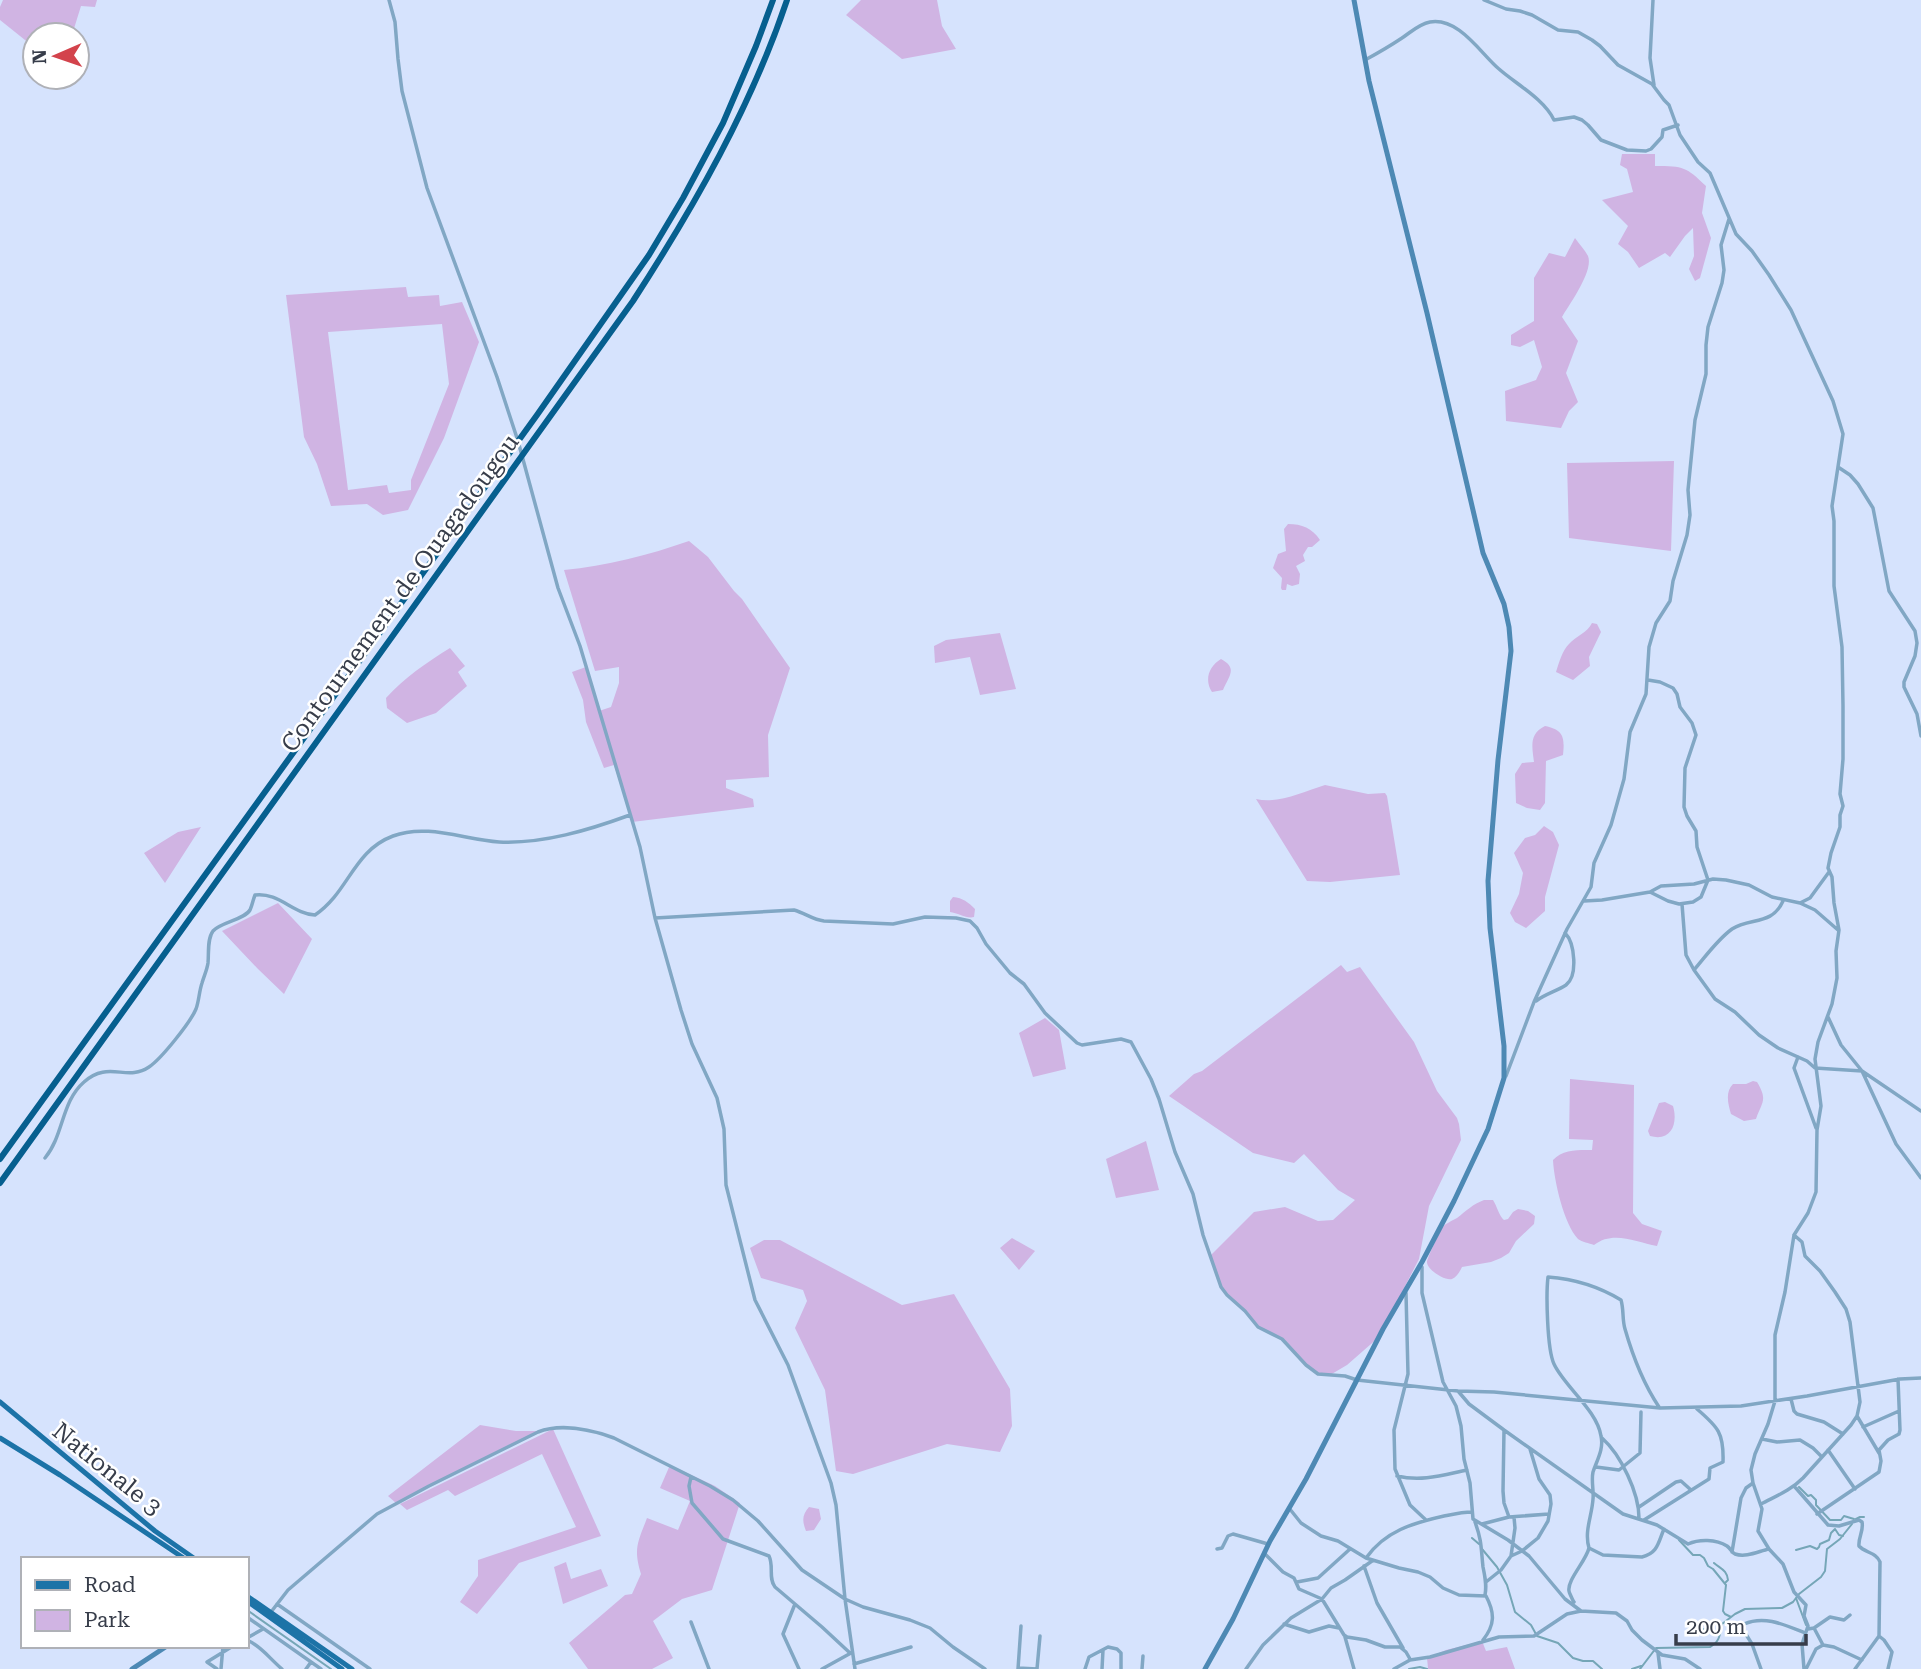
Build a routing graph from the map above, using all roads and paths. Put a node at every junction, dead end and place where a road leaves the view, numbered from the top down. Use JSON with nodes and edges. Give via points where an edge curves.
{"nodes":[{"id":1,"x":389,"y":0,"type":"edge"},
{"id":2,"x":773,"y":0,"type":"edge"},
{"id":3,"x":786,"y":0,"type":"edge"},
{"id":4,"x":1354,"y":0,"type":"edge"},
{"id":5,"x":1485,"y":0,"type":"edge"},
{"id":6,"x":1653,"y":0,"type":"edge"},
{"id":7,"x":1365,"y":60,"type":"junction"},
{"id":8,"x":1654,"y":87,"type":"junction"},
{"id":9,"x":1678,"y":125,"type":"junction"},
{"id":10,"x":1730,"y":217,"type":"junction"},
{"id":11,"x":518,"y":441,"type":"junction"},
{"id":12,"x":522,"y":456,"type":"junction"},
{"id":13,"x":1838,"y":467,"type":"junction"},
{"id":14,"x":1648,"y":680,"type":"junction"},
{"id":15,"x":1921,"y":736,"type":"edge"},
{"id":16,"x":630,"y":815,"type":"junction"},
{"id":17,"x":1829,"y":872,"type":"junction"},
{"id":18,"x":1708,"y":880,"type":"junction"},
{"id":19,"x":1650,"y":892,"type":"junction"},
{"id":20,"x":1783,"y":900,"type":"junction"},
{"id":21,"x":1583,"y":901,"type":"junction"},
{"id":22,"x":1800,"y":903,"type":"junction"},
{"id":23,"x":1682,"y":904,"type":"junction"},
{"id":24,"x":655,"y":918,"type":"junction"},
{"id":25,"x":1839,"y":930,"type":"junction"},
{"id":26,"x":1565,"y":933,"type":"junction"},
{"id":27,"x":1694,"y":970,"type":"junction"},
{"id":28,"x":1534,"y":1002,"type":"junction"},
{"id":29,"x":1828,"y":1017,"type":"junction"},
{"id":30,"x":1798,"y":1057,"type":"junction"},
{"id":31,"x":1815,"y":1068,"type":"junction"},
{"id":32,"x":1862,"y":1071,"type":"junction"},
{"id":33,"x":1504,"y":1078,"type":"junction"},
{"id":34,"x":1921,"y":1111,"type":"edge"},
{"id":35,"x":1817,"y":1130,"type":"junction"},
{"id":36,"x":45,"y":1158,"type":"dead end"},
{"id":37,"x":0,"y":1159,"type":"edge"},
{"id":38,"x":1921,"y":1178,"type":"edge"},
{"id":39,"x":0,"y":1183,"type":"edge"},
{"id":40,"x":1794,"y":1235,"type":"junction"},
{"id":41,"x":1422,"y":1262,"type":"junction"},
{"id":42,"x":1406,"y":1291,"type":"junction"},
{"id":43,"x":1921,"y":1378,"type":"edge"},
{"id":44,"x":1898,"y":1379,"type":"junction"},
{"id":45,"x":1357,"y":1380,"type":"junction"},
{"id":46,"x":1406,"y":1385,"type":"junction"},
{"id":47,"x":1859,"y":1386,"type":"junction"},
{"id":48,"x":1447,"y":1390,"type":"junction"},
{"id":49,"x":1458,"y":1391,"type":"junction"},
{"id":50,"x":1791,"y":1399,"type":"junction"},
{"id":51,"x":1581,"y":1401,"type":"junction"},
{"id":52,"x":1775,"y":1401,"type":"junction"},
{"id":53,"x":0,"y":1402,"type":"edge"},
{"id":54,"x":1660,"y":1408,"type":"junction"},
{"id":55,"x":1696,"y":1408,"type":"junction"},
{"id":56,"x":1899,"y":1411,"type":"junction"},
{"id":57,"x":1641,"y":1412,"type":"dead end"},
{"id":58,"x":1857,"y":1416,"type":"junction"},
{"id":59,"x":1863,"y":1427,"type":"junction"},
{"id":60,"x":1504,"y":1430,"type":"junction"},
{"id":61,"x":1843,"y":1434,"type":"junction"},
{"id":62,"x":0,"y":1438,"type":"edge"},
{"id":63,"x":1602,"y":1438,"type":"junction"},
{"id":64,"x":1762,"y":1439,"type":"junction"},
{"id":65,"x":1529,"y":1448,"type":"junction"},
{"id":66,"x":1828,"y":1450,"type":"junction"},
{"id":67,"x":1880,"y":1454,"type":"junction"},
{"id":68,"x":1822,"y":1457,"type":"junction"},
{"id":69,"x":1597,"y":1467,"type":"junction"},
{"id":70,"x":1623,"y":1467,"type":"junction"},
{"id":71,"x":1467,"y":1470,"type":"junction"},
{"id":72,"x":1397,"y":1476,"type":"junction"},
{"id":73,"x":691,"y":1477,"type":"junction"},
{"id":74,"x":1753,"y":1483,"type":"junction"},
{"id":75,"x":1795,"y":1487,"type":"junction"},
{"id":76,"x":1855,"y":1489,"type":"junction"},
{"id":77,"x":1691,"y":1490,"type":"junction"},
{"id":78,"x":1593,"y":1492,"type":"junction"},
{"id":79,"x":1760,"y":1504,"type":"junction"},
{"id":80,"x":1639,"y":1507,"type":"junction"},
{"id":81,"x":1289,"y":1508,"type":"junction"},
{"id":82,"x":1472,"y":1512,"type":"junction"},
{"id":83,"x":1549,"y":1514,"type":"junction"},
{"id":84,"x":1817,"y":1514,"type":"junction"},
{"id":85,"x":1511,"y":1517,"type":"junction"},
{"id":86,"x":1641,"y":1519,"type":"junction"},
{"id":87,"x":1426,"y":1520,"type":"junction"},
{"id":88,"x":1475,"y":1522,"type":"junction"},
{"id":89,"x":1480,"y":1524,"type":"junction"},
{"id":90,"x":1664,"y":1529,"type":"junction"},
{"id":91,"x":1513,"y":1544,"type":"junction"},
{"id":92,"x":1268,"y":1545,"type":"junction"},
{"id":93,"x":1589,"y":1548,"type":"junction"},
{"id":94,"x":1217,"y":1549,"type":"dead end"},
{"id":95,"x":1350,"y":1549,"type":"junction"},
{"id":96,"x":1769,"y":1549,"type":"junction"},
{"id":97,"x":1522,"y":1550,"type":"junction"},
{"id":98,"x":1732,"y":1552,"type":"junction"},
{"id":99,"x":1264,"y":1553,"type":"junction"},
{"id":100,"x":1511,"y":1556,"type":"junction"},
{"id":101,"x":182,"y":1557,"type":"edge"},
{"id":102,"x":192,"y":1557,"type":"edge"},
{"id":103,"x":1366,"y":1558,"type":"junction"},
{"id":104,"x":1372,"y":1561,"type":"junction"},
{"id":105,"x":1364,"y":1566,"type":"junction"},
{"id":106,"x":1486,"y":1582,"type":"junction"},
{"id":107,"x":1297,"y":1583,"type":"junction"},
{"id":108,"x":1485,"y":1595,"type":"junction"},
{"id":109,"x":248,"y":1597,"type":"edge"},
{"id":110,"x":845,"y":1599,"type":"junction"},
{"id":111,"x":1322,"y":1599,"type":"junction"},
{"id":112,"x":248,"y":1602,"type":"edge"},
{"id":113,"x":277,"y":1604,"type":"junction"},
{"id":114,"x":795,"y":1604,"type":"junction"},
{"id":115,"x":1575,"y":1605,"type":"junction"},
{"id":116,"x":1581,"y":1611,"type":"junction"},
{"id":117,"x":271,"y":1612,"type":"junction"},
{"id":118,"x":1850,"y":1615,"type":"dead end"},
{"id":119,"x":248,"y":1618,"type":"edge"},
{"id":120,"x":691,"y":1622,"type":"dead end"},
{"id":121,"x":1284,"y":1624,"type":"junction"},
{"id":122,"x":1021,"y":1626,"type":"dead end"},
{"id":123,"x":263,"y":1628,"type":"junction"},
{"id":124,"x":1814,"y":1628,"type":"junction"},
{"id":125,"x":1341,"y":1629,"type":"junction"},
{"id":126,"x":1807,"y":1631,"type":"junction"},
{"id":127,"x":1344,"y":1635,"type":"junction"},
{"id":128,"x":1040,"y":1636,"type":"dead end"},
{"id":129,"x":1879,"y":1636,"type":"junction"},
{"id":130,"x":248,"y":1638,"type":"edge"},
{"id":131,"x":248,"y":1640,"type":"edge"},
{"id":132,"x":1482,"y":1642,"type":"junction"},
{"id":133,"x":1823,"y":1644,"type":"junction"},
{"id":134,"x":911,"y":1647,"type":"dead end"},
{"id":135,"x":164,"y":1648,"type":"edge"},
{"id":136,"x":222,"y":1648,"type":"edge"},
{"id":137,"x":230,"y":1648,"type":"edge"},
{"id":138,"x":1103,"y":1650,"type":"junction"},
{"id":139,"x":1404,"y":1650,"type":"junction"},
{"id":140,"x":851,"y":1652,"type":"junction"},
{"id":141,"x":221,"y":1653,"type":"junction"},
{"id":142,"x":1658,"y":1653,"type":"junction"},
{"id":143,"x":1143,"y":1656,"type":"dead end"},
{"id":144,"x":1410,"y":1660,"type":"junction"},
{"id":145,"x":1862,"y":1660,"type":"junction"},
{"id":146,"x":311,"y":1662,"type":"junction"},
{"id":147,"x":855,"y":1666,"type":"edge"},
{"id":148,"x":1018,"y":1668,"type":"edge"},
{"id":149,"x":132,"y":1669,"type":"edge"},
{"id":150,"x":219,"y":1669,"type":"edge"},
{"id":151,"x":282,"y":1669,"type":"edge"},
{"id":152,"x":306,"y":1669,"type":"edge"},
{"id":153,"x":321,"y":1669,"type":"edge"},
{"id":154,"x":342,"y":1669,"type":"edge"},
{"id":155,"x":352,"y":1669,"type":"edge"},
{"id":156,"x":370,"y":1669,"type":"edge"},
{"id":157,"x":709,"y":1669,"type":"edge"},
{"id":158,"x":799,"y":1669,"type":"edge"},
{"id":159,"x":822,"y":1669,"type":"edge"},
{"id":160,"x":985,"y":1669,"type":"edge"},
{"id":161,"x":1037,"y":1669,"type":"edge"},
{"id":162,"x":1085,"y":1669,"type":"edge"},
{"id":163,"x":1102,"y":1669,"type":"edge"},
{"id":164,"x":1121,"y":1669,"type":"edge"},
{"id":165,"x":1142,"y":1669,"type":"edge"},
{"id":166,"x":1205,"y":1669,"type":"edge"},
{"id":167,"x":1245,"y":1669,"type":"edge"},
{"id":168,"x":1354,"y":1669,"type":"edge"},
{"id":169,"x":1394,"y":1669,"type":"edge"},
{"id":170,"x":1660,"y":1669,"type":"edge"},
{"id":171,"x":1700,"y":1669,"type":"edge"},
{"id":172,"x":1761,"y":1669,"type":"edge"},
{"id":173,"x":1805,"y":1669,"type":"edge"},
{"id":174,"x":1856,"y":1669,"type":"edge"},
{"id":175,"x":1888,"y":1669,"type":"edge"}],
"edges":[{"from":1,"to":11,"type":"street","via":[[396,22],[402,91],[428,188]]},
{"from":2,"to":11,"type":"highway","name":"Contournement de Ouagadougou","via":[[723,122],[683,198],[649,255]]},
{"from":3,"to":12,"type":"highway","name":"Contournement de Ouagadougou","via":[[749,96],[676,234]]},
{"from":4,"to":7,"type":"street"},
{"from":5,"to":8,"type":"street","via":[[1532,15],[1558,30],[1578,32]]},
{"from":6,"to":8,"type":"street","via":[[1650,58]]},
{"from":7,"to":9,"type":"street","via":[[1418,27],[1444,23],[1479,47],[1550,111],[1554,120],[1582,120],[1601,140],[1635,151],[1651,149],[1663,130]]},
{"from":7,"to":33,"type":"street","via":[[1483,553],[1509,627],[1511,651],[1489,881]]},
{"from":8,"to":9,"type":"street","via":[[1670,105]]},
{"from":9,"to":10,"type":"street","via":[[1689,150],[1710,173]]},
{"from":10,"to":13,"type":"street","via":[[1736,234],[1791,310],[1828,389],[1843,434]]},
{"from":10,"to":14,"type":"street","via":[[1721,245],[1724,270],[1708,327],[1706,374],[1695,420],[1687,535],[1670,601],[1656,623],[1649,647]]},
{"from":11,"to":12,"type":"street"},
{"from":11,"to":37,"type":"highway","name":"Contournement de Ouagadougou"},
{"from":12,"to":16,"type":"street","via":[[558,588]]},
{"from":12,"to":39,"type":"highway","name":"Contournement de Ouagadougou"},
{"from":13,"to":15,"type":"street","via":[[1850,475],[1873,508],[1889,591],[1915,631],[1915,656],[1904,682]]},
{"from":13,"to":17,"type":"street","via":[[1832,506],[1833,586],[1842,648],[1843,806]]},
{"from":14,"to":18,"type":"street","via":[[1673,688],[1696,735],[1685,768],[1684,807],[1696,831]]},
{"from":14,"to":21,"type":"street","via":[[1630,732],[1624,779],[1611,825]]},
{"from":16,"to":24,"type":"street"},
{"from":16,"to":36,"type":"street","via":[[586,830],[516,842],[409,832],[393,836],[358,862],[334,899],[315,915],[266,894],[255,895],[247,914],[214,930],[193,1016],[149,1067],[131,1073],[103,1071],[84,1082],[68,1102],[57,1139]]},
{"from":17,"to":22,"type":"street","via":[[1810,898]]},
{"from":17,"to":25,"type":"street"},
{"from":18,"to":19,"type":"street"},
{"from":18,"to":20,"type":"street","via":[[1749,885]]},
{"from":18,"to":23,"type":"street","via":[[1701,897]]},
{"from":19,"to":21,"type":"street"},
{"from":19,"to":23,"type":"street"},
{"from":20,"to":22,"type":"street"},
{"from":20,"to":27,"type":"street","via":[[1775,913],[1729,932]]},
{"from":21,"to":26,"type":"street"},
{"from":22,"to":25,"type":"street","via":[[1825,916]]},
{"from":23,"to":27,"type":"street","via":[[1686,955]]},
{"from":24,"to":45,"type":"street","via":[[794,910],[824,921],[893,924],[925,917],[970,921],[1045,1013],[1077,1043],[1131,1042],[1159,1100],[1221,1287],[1258,1327],[1282,1339],[1318,1374]]},
{"from":24,"to":110,"type":"street","via":[[691,1044],[717,1098],[724,1129],[726,1185],[755,1300],[788,1365],[831,1483]]},
{"from":25,"to":29,"type":"street","via":[[1837,983]]},
{"from":26,"to":28,"type":"street"},
{"from":26,"to":28,"type":"street","via":[[1573,947],[1570,979]]},
{"from":27,"to":30,"type":"street","via":[[1715,999],[1768,1042]]},
{"from":28,"to":33,"type":"street"},
{"from":29,"to":31,"type":"street"},
{"from":29,"to":32,"type":"street","via":[[1841,1045]]},
{"from":30,"to":31,"type":"street"},
{"from":30,"to":35,"type":"street","via":[[1794,1068]]},
{"from":31,"to":32,"type":"street"},
{"from":31,"to":35,"type":"street","via":[[1821,1100]]},
{"from":32,"to":34,"type":"street"},
{"from":32,"to":38,"type":"street","via":[[1896,1144]]},
{"from":33,"to":41,"type":"street","via":[[1482,1145]]},
{"from":35,"to":40,"type":"street","via":[[1816,1192]]},
{"from":40,"to":47,"type":"street","via":[[1846,1309]]},
{"from":40,"to":52,"type":"street","via":[[1775,1335]]},
{"from":41,"to":42,"type":"street"},
{"from":41,"to":48,"type":"street","via":[[1422,1293]]},
{"from":42,"to":45,"type":"street"},
{"from":42,"to":46,"type":"street"},
{"from":43,"to":44,"type":"street"},
{"from":44,"to":47,"type":"street"},
{"from":44,"to":56,"type":"street"},
{"from":45,"to":46,"type":"street"},
{"from":45,"to":81,"type":"street"},
{"from":46,"to":48,"type":"street"},
{"from":46,"to":72,"type":"street","via":[[1394,1430]]},
{"from":47,"to":50,"type":"street"},
{"from":47,"to":58,"type":"street"},
{"from":48,"to":49,"type":"street"},
{"from":48,"to":71,"type":"street","via":[[1459,1416]]},
{"from":49,"to":51,"type":"street"},
{"from":49,"to":60,"type":"street"},
{"from":50,"to":52,"type":"street"},
{"from":50,"to":61,"type":"street","via":[[1797,1414],[1825,1422]]},
{"from":51,"to":54,"type":"street"},
{"from":51,"to":54,"type":"street","via":[[1553,1362],[1548,1277],[1584,1282],[1621,1300],[1624,1328],[1637,1367]]},
{"from":51,"to":63,"type":"street"},
{"from":52,"to":55,"type":"street"},
{"from":52,"to":64,"type":"street"},
{"from":53,"to":102,"type":"main road","name":"Nationale 3"},
{"from":54,"to":55,"type":"street"},
{"from":55,"to":77,"type":"street","via":[[1724,1443],[1722,1463],[1710,1468],[1709,1479]]},
{"from":56,"to":59,"type":"street"},
{"from":56,"to":67,"type":"street","via":[[1899,1434],[1884,1444]]},
{"from":57,"to":70,"type":"street","via":[[1641,1451]]},
{"from":58,"to":59,"type":"street"},
{"from":58,"to":61,"type":"street"},
{"from":59,"to":67,"type":"street"},
{"from":60,"to":65,"type":"street"},
{"from":60,"to":85,"type":"street","via":[[1504,1503]]},
{"from":61,"to":66,"type":"street"},
{"from":62,"to":101,"type":"main road","name":"Nationale 3"},
{"from":63,"to":69,"type":"street"},
{"from":63,"to":70,"type":"street"},
{"from":64,"to":68,"type":"street","via":[[1800,1440]]},
{"from":64,"to":74,"type":"street","via":[[1751,1470]]},
{"from":65,"to":78,"type":"street"},
{"from":65,"to":83,"type":"street","via":[[1539,1479],[1550,1495]]},
{"from":66,"to":68,"type":"street"},
{"from":66,"to":76,"type":"street"},
{"from":67,"to":76,"type":"street","via":[[1880,1472]]},
{"from":68,"to":75,"type":"street"},
{"from":69,"to":70,"type":"street"},
{"from":69,"to":78,"type":"street"},
{"from":70,"to":80,"type":"street"},
{"from":71,"to":72,"type":"street","via":[[1439,1477]]},
{"from":71,"to":82,"type":"street"},
{"from":72,"to":87,"type":"street","via":[[1411,1507]]},
{"from":73,"to":110,"type":"street","via":[[748,1512],[802,1570]]},
{"from":73,"to":113,"type":"street","via":[[600,1433],[544,1430],[377,1514]]},
{"from":73,"to":114,"type":"street","via":[[689,1493],[696,1510],[726,1541],[769,1556],[772,1583]]},
{"from":74,"to":79,"type":"street"},
{"from":74,"to":98,"type":"street","via":[[1741,1498]]},
{"from":75,"to":79,"type":"street"},
{"from":75,"to":84,"type":"street"},
{"from":76,"to":84,"type":"street"},
{"from":77,"to":80,"type":"street","via":[[1676,1482]]},
{"from":77,"to":86,"type":"street"},
{"from":78,"to":86,"type":"street","via":[[1623,1514]]},
{"from":78,"to":93,"type":"street"},
{"from":79,"to":96,"type":"street","via":[[1758,1531]]},
{"from":80,"to":86,"type":"street"},
{"from":81,"to":92,"type":"street"},
{"from":81,"to":95,"type":"street","via":[[1301,1523]]},
{"from":82,"to":87,"type":"street"},
{"from":82,"to":88,"type":"street"},
{"from":83,"to":85,"type":"street"},
{"from":83,"to":97,"type":"street","via":[[1538,1538]]},
{"from":84,"to":129,"type":"street","via":[[1828,1525],[1862,1522],[1859,1546],[1880,1562]]},
{"from":85,"to":89,"type":"street"},
{"from":85,"to":91,"type":"street"},
{"from":86,"to":90,"type":"street"},
{"from":87,"to":103,"type":"street","via":[[1382,1540]]},
{"from":88,"to":89,"type":"street"},
{"from":88,"to":106,"type":"street"},
{"from":89,"to":91,"type":"street"},
{"from":90,"to":93,"type":"street","via":[[1656,1551],[1648,1556],[1603,1555]]},
{"from":90,"to":98,"type":"street","via":[[1688,1544],[1701,1540],[1726,1545]]},
{"from":91,"to":97,"type":"street"},
{"from":91,"to":100,"type":"street"},
{"from":92,"to":94,"type":"street","via":[[1233,1534]]},
{"from":92,"to":99,"type":"street"},
{"from":93,"to":115,"type":"street","via":[[1569,1586]]},
{"from":95,"to":103,"type":"street"},
{"from":95,"to":107,"type":"street","via":[[1318,1578]]},
{"from":96,"to":98,"type":"street","via":[[1749,1555]]},
{"from":96,"to":126,"type":"street","via":[[1805,1603]]},
{"from":97,"to":100,"type":"street"},
{"from":97,"to":115,"type":"street"},
{"from":99,"to":107,"type":"street"},
{"from":99,"to":166,"type":"street"},
{"from":100,"to":106,"type":"street"},
{"from":103,"to":104,"type":"street"},
{"from":104,"to":105,"type":"street"},
{"from":104,"to":108,"type":"street","via":[[1418,1572],[1459,1595]]},
{"from":105,"to":111,"type":"street"},
{"from":105,"to":139,"type":"street","via":[[1377,1603]]},
{"from":106,"to":108,"type":"street"},
{"from":107,"to":111,"type":"street","via":[[1299,1589]]},
{"from":108,"to":132,"type":"street","via":[[1493,1622]]},
{"from":109,"to":117,"type":"main road"},
{"from":110,"to":140,"type":"street"},
{"from":110,"to":160,"type":"street","via":[[930,1628]]},
{"from":111,"to":121,"type":"street"},
{"from":111,"to":125,"type":"street"},
{"from":112,"to":154,"type":"main road"},
{"from":113,"to":117,"type":"street"},
{"from":113,"to":156,"type":"street"},
{"from":114,"to":140,"type":"street"},
{"from":114,"to":158,"type":"street","via":[[783,1634]]},
{"from":115,"to":116,"type":"street"},
{"from":116,"to":132,"type":"street","via":[[1567,1614],[1534,1636]]},
{"from":116,"to":142,"type":"street","via":[[1616,1613]]},
{"from":117,"to":155,"type":"main road"},
{"from":118,"to":124,"type":"street","via":[[1844,1620],[1830,1617]]},
{"from":119,"to":123,"type":"street"},
{"from":120,"to":157,"type":"street"},
{"from":121,"to":125,"type":"street","via":[[1309,1632],[1329,1626]]},
{"from":121,"to":167,"type":"street"},
{"from":122,"to":148,"type":"street"},
{"from":123,"to":130,"type":"street"},
{"from":123,"to":146,"type":"street"},
{"from":124,"to":126,"type":"street"},
{"from":124,"to":133,"type":"street"},
{"from":125,"to":127,"type":"street"},
{"from":126,"to":172,"type":"street","via":[[1769,1621],[1744,1624]]},
{"from":126,"to":173,"type":"street","via":[[1802,1652]]},
{"from":127,"to":139,"type":"street"},
{"from":127,"to":168,"type":"street"},
{"from":128,"to":161,"type":"street"},
{"from":129,"to":145,"type":"street"},
{"from":129,"to":175,"type":"street","via":[[1892,1652]]},
{"from":131,"to":151,"type":"street"},
{"from":132,"to":144,"type":"street"},
{"from":133,"to":145,"type":"street"},
{"from":133,"to":173,"type":"street"},
{"from":134,"to":147,"type":"street"},
{"from":135,"to":149,"type":"street"},
{"from":136,"to":141,"type":"street"},
{"from":137,"to":141,"type":"street"},
{"from":138,"to":162,"type":"street","via":[[1089,1657]]},
{"from":138,"to":163,"type":"street"},
{"from":138,"to":164,"type":"street","via":[[1108,1647],[1121,1653]]},
{"from":139,"to":144,"type":"street"},
{"from":140,"to":147,"type":"street"},
{"from":140,"to":159,"type":"street"},
{"from":141,"to":150,"type":"street"},
{"from":141,"to":150,"type":"street","via":[[207,1662]]},
{"from":142,"to":170,"type":"street"},
{"from":142,"to":171,"type":"street","via":[[1685,1659]]},
{"from":143,"to":165,"type":"street"},
{"from":144,"to":169,"type":"street"},
{"from":145,"to":174,"type":"street"},
{"from":146,"to":152,"type":"street"},
{"from":146,"to":153,"type":"street"},
{"from":148,"to":161,"type":"street"}]}
